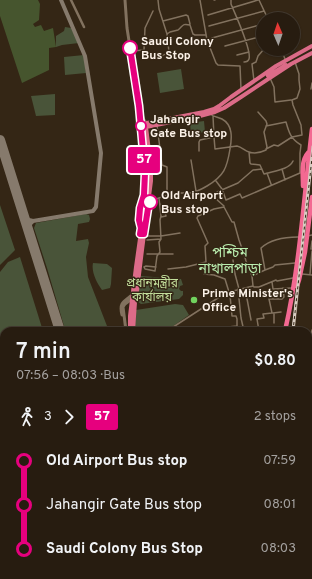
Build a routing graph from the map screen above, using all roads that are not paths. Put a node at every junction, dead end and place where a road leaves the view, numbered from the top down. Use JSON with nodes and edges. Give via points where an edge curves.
{"nodes":[{"id":1,"x":71,"y":0,"type":"edge"},
{"id":2,"x":126,"y":0,"type":"edge"},
{"id":3,"x":158,"y":0,"type":"edge"},
{"id":4,"x":200,"y":0,"type":"edge"},
{"id":5,"x":203,"y":0,"type":"edge"},
{"id":6,"x":231,"y":0,"type":"edge"},
{"id":7,"x":259,"y":0,"type":"edge"},
{"id":8,"x":201,"y":5,"type":"junction"},
{"id":9,"x":232,"y":8,"type":"junction"},
{"id":10,"x":153,"y":11,"type":"dead end"},
{"id":11,"x":264,"y":11,"type":"joint"},
{"id":12,"x":208,"y":15,"type":"dead end"},
{"id":13,"x":237,"y":19,"type":"junction"},
{"id":14,"x":163,"y":21,"type":"junction"},
{"id":15,"x":190,"y":25,"type":"junction"},
{"id":16,"x":209,"y":26,"type":"dead end"},
{"id":17,"x":256,"y":26,"type":"edge"},
{"id":18,"x":84,"y":27,"type":"dead end"},
{"id":19,"x":242,"y":30,"type":"junction"},
{"id":20,"x":168,"y":34,"type":"junction"},
{"id":21,"x":206,"y":35,"type":"junction"},
{"id":22,"x":212,"y":38,"type":"dead end"},
{"id":23,"x":256,"y":38,"type":"edge"},
{"id":24,"x":246,"y":41,"type":"junction"},
{"id":25,"x":225,"y":46,"type":"dead end"},
{"id":26,"x":312,"y":49,"type":"edge"},
{"id":27,"x":144,"y":50,"type":"junction"},
{"id":28,"x":132,"y":51,"type":"junction"},
{"id":29,"x":249,"y":52,"type":"junction"},
{"id":30,"x":237,"y":55,"type":"dead end"},
{"id":31,"x":258,"y":56,"type":"edge"},
{"id":32,"x":284,"y":56,"type":"edge"},
{"id":33,"x":286,"y":60,"type":"junction"},
{"id":34,"x":244,"y":62,"type":"dead end"},
{"id":35,"x":293,"y":63,"type":"junction"},
{"id":36,"x":270,"y":78,"type":"junction"},
{"id":37,"x":254,"y":81,"type":"junction"},
{"id":38,"x":312,"y":83,"type":"edge"},
{"id":39,"x":311,"y":89,"type":"dead end"},
{"id":40,"x":242,"y":90,"type":"junction"},
{"id":41,"x":292,"y":100,"type":"junction"},
{"id":42,"x":220,"y":108,"type":"junction"},
{"id":43,"x":258,"y":112,"type":"dead end"},
{"id":44,"x":140,"y":114,"type":"junction"},
{"id":45,"x":212,"y":115,"type":"junction"},
{"id":46,"x":144,"y":125,"type":"junction"},
{"id":47,"x":157,"y":125,"type":"dead end"},
{"id":48,"x":266,"y":126,"type":"junction"},
{"id":49,"x":312,"y":128,"type":"edge"},
{"id":50,"x":312,"y":135,"type":"edge"},
{"id":51,"x":292,"y":137,"type":"junction"},
{"id":52,"x":214,"y":138,"type":"junction"},
{"id":53,"x":231,"y":147,"type":"junction"},
{"id":54,"x":312,"y":148,"type":"edge"},
{"id":55,"x":266,"y":149,"type":"junction"},
{"id":56,"x":199,"y":151,"type":"dead end"},
{"id":57,"x":249,"y":152,"type":"junction"},
{"id":58,"x":191,"y":160,"type":"dead end"},
{"id":59,"x":293,"y":161,"type":"dead end"},
{"id":60,"x":162,"y":165,"type":"junction"},
{"id":61,"x":151,"y":166,"type":"junction"},
{"id":62,"x":262,"y":169,"type":"junction"},
{"id":63,"x":282,"y":169,"type":"junction"},
{"id":64,"x":267,"y":173,"type":"junction"},
{"id":65,"x":285,"y":180,"type":"junction"},
{"id":66,"x":216,"y":181,"type":"junction"},
{"id":67,"x":271,"y":185,"type":"junction"},
{"id":68,"x":222,"y":189,"type":"junction"},
{"id":69,"x":196,"y":191,"type":"junction"},
{"id":70,"x":167,"y":194,"type":"junction"},
{"id":71,"x":312,"y":195,"type":"edge"},
{"id":72,"x":159,"y":197,"type":"junction"},
{"id":73,"x":149,"y":202,"type":"junction"},
{"id":74,"x":311,"y":203,"type":"edge"},
{"id":75,"x":160,"y":204,"type":"junction"},
{"id":76,"x":224,"y":207,"type":"junction"},
{"id":77,"x":161,"y":217,"type":"junction"},
{"id":78,"x":180,"y":232,"type":"dead end"},
{"id":79,"x":312,"y":235,"type":"edge"},
{"id":80,"x":143,"y":236,"type":"junction"},
{"id":81,"x":161,"y":236,"type":"junction"},
{"id":82,"x":302,"y":237,"type":"junction"},
{"id":83,"x":161,"y":239,"type":"junction"},
{"id":84,"x":312,"y":241,"type":"edge"},
{"id":85,"x":304,"y":247,"type":"dead end"},
{"id":86,"x":312,"y":250,"type":"edge"},
{"id":87,"x":147,"y":254,"type":"dead end"},
{"id":88,"x":159,"y":254,"type":"junction"},
{"id":89,"x":173,"y":254,"type":"dead end"},
{"id":90,"x":233,"y":260,"type":"dead end"},
{"id":91,"x":206,"y":262,"type":"junction"},
{"id":92,"x":297,"y":265,"type":"junction"},
{"id":93,"x":142,"y":267,"type":"junction"},
{"id":94,"x":168,"y":269,"type":"dead end"},
{"id":95,"x":265,"y":270,"type":"junction"},
{"id":96,"x":300,"y":273,"type":"junction"},
{"id":97,"x":311,"y":275,"type":"edge"},
{"id":98,"x":252,"y":276,"type":"junction"},
{"id":99,"x":295,"y":278,"type":"junction"},
{"id":100,"x":300,"y":278,"type":"junction"},
{"id":101,"x":272,"y":282,"type":"junction"},
{"id":102,"x":253,"y":286,"type":"junction"},
{"id":103,"x":298,"y":287,"type":"junction"},
{"id":104,"x":245,"y":288,"type":"junction"},
{"id":105,"x":283,"y":288,"type":"junction"},
{"id":106,"x":238,"y":289,"type":"junction"},
{"id":107,"x":229,"y":292,"type":"junction"},
{"id":108,"x":231,"y":294,"type":"dead end"},
{"id":109,"x":133,"y":299,"type":"junction"},
{"id":110,"x":133,"y":308,"type":"junction"},
{"id":111,"x":281,"y":312,"type":"dead end"},
{"id":112,"x":273,"y":313,"type":"junction"},
{"id":113,"x":251,"y":320,"type":"dead end"},
{"id":114,"x":274,"y":323,"type":"dead end"},
{"id":115,"x":125,"y":327,"type":"edge"},
{"id":116,"x":131,"y":327,"type":"edge"},
{"id":117,"x":133,"y":327,"type":"edge"},
{"id":118,"x":174,"y":327,"type":"edge"},
{"id":119,"x":228,"y":327,"type":"edge"},
{"id":120,"x":243,"y":327,"type":"edge"},
{"id":121,"x":258,"y":327,"type":"edge"},
{"id":122,"x":287,"y":327,"type":"edge"},
{"id":123,"x":287,"y":327,"type":"edge"},
{"id":124,"x":294,"y":327,"type":"edge"}],
"edges":[{"from":1,"to":18,"type":"street"},
{"from":2,"to":28,"type":"main road","via":[[127,28]]},
{"from":3,"to":14,"type":"street"},
{"from":4,"to":8,"type":"street"},
{"from":5,"to":8,"type":"street"},
{"from":6,"to":9,"type":"street"},
{"from":7,"to":9,"type":"street"},
{"from":7,"to":11,"type":"street"},
{"from":8,"to":21,"type":"street"},
{"from":9,"to":12,"type":"street"},
{"from":9,"to":13,"type":"street"},
{"from":10,"to":27,"type":"street","via":[[145,28]]},
{"from":11,"to":13,"type":"street"},
{"from":13,"to":16,"type":"street"},
{"from":13,"to":19,"type":"street"},
{"from":14,"to":15,"type":"street","via":[[186,15]]},
{"from":14,"to":20,"type":"street"},
{"from":15,"to":20,"type":"street","via":[[182,25],[178,30]]},
{"from":15,"to":21,"type":"street","via":[[193,34]]},
{"from":17,"to":19,"type":"street"},
{"from":19,"to":22,"type":"street"},
{"from":19,"to":24,"type":"street"},
{"from":20,"to":27,"type":"street","via":[[167,54],[155,57]]},
{"from":21,"to":40,"type":"street","via":[[218,65],[240,66]]},
{"from":23,"to":24,"type":"street"},
{"from":24,"to":25,"type":"street"},
{"from":24,"to":29,"type":"street"},
{"from":26,"to":33,"type":"highway"},
{"from":26,"to":35,"type":"highway"},
{"from":26,"to":42,"type":"highway","via":[[286,62]]},
{"from":27,"to":28,"type":"street"},
{"from":28,"to":44,"type":"main road"},
{"from":28,"to":46,"type":"main road"},
{"from":29,"to":30,"type":"street"},
{"from":29,"to":34,"type":"street","via":[[249,60]]},
{"from":31,"to":37,"type":"street","via":[[252,64]]},
{"from":32,"to":33,"type":"street"},
{"from":33,"to":35,"type":"street"},
{"from":33,"to":37,"type":"highway"},
{"from":35,"to":36,"type":"highway"},
{"from":35,"to":41,"type":"street","via":[[299,74],[300,89],[297,98]]},
{"from":36,"to":41,"type":"street","via":[[276,102]]},
{"from":36,"to":42,"type":"highway","via":[[224,108]]},
{"from":37,"to":40,"type":"highway"},
{"from":38,"to":39,"type":"street"},
{"from":40,"to":42,"type":"highway"},
{"from":41,"to":51,"type":"street","via":[[301,124],[302,135]]},
{"from":42,"to":45,"type":"highway"},
{"from":42,"to":46,"type":"highway"},
{"from":43,"to":48,"type":"street","via":[[266,121]]},
{"from":44,"to":46,"type":"main road"},
{"from":44,"to":46,"type":"main road","via":[[137,123]]},
{"from":45,"to":46,"type":"highway"},
{"from":45,"to":52,"type":"street"},
{"from":45,"to":53,"type":"street","via":[[221,118],[229,126],[232,132]]},
{"from":46,"to":61,"type":"highway"},
{"from":46,"to":80,"type":"highway","via":[[148,174],[141,228]]},
{"from":47,"to":60,"type":"street"},
{"from":48,"to":51,"type":"street","via":[[286,122]]},
{"from":48,"to":55,"type":"street"},
{"from":49,"to":92,"type":"highway"},
{"from":50,"to":82,"type":"street"},
{"from":51,"to":55,"type":"street","via":[[278,146]]},
{"from":51,"to":65,"type":"street","via":[[302,145],[300,173]]},
{"from":52,"to":53,"type":"street","via":[[215,149]]},
{"from":52,"to":56,"type":"street","via":[[200,140]]},
{"from":53,"to":57,"type":"street","via":[[237,146]]},
{"from":53,"to":66,"type":"street","via":[[227,165]]},
{"from":54,"to":92,"type":"highway","via":[[304,160]]},
{"from":54,"to":103,"type":"highway"},
{"from":55,"to":57,"type":"street"},
{"from":57,"to":62,"type":"street","via":[[250,163],[260,165]]},
{"from":58,"to":69,"type":"street"},
{"from":59,"to":63,"type":"street"},
{"from":60,"to":61,"type":"street"},
{"from":60,"to":70,"type":"street","via":[[167,167]]},
{"from":61,"to":73,"type":"highway"},
{"from":62,"to":64,"type":"street","via":[[264,174]]},
{"from":62,"to":68,"type":"street","via":[[253,170],[238,182]]},
{"from":63,"to":64,"type":"street"},
{"from":63,"to":65,"type":"street"},
{"from":64,"to":67,"type":"street"},
{"from":65,"to":67,"type":"street"},
{"from":66,"to":68,"type":"street"},
{"from":66,"to":69,"type":"street"},
{"from":67,"to":68,"type":"street","via":[[242,198],[240,194],[226,200]]},
{"from":68,"to":76,"type":"street","via":[[217,192],[215,198]]},
{"from":69,"to":70,"type":"street"},
{"from":70,"to":72,"type":"street"},
{"from":71,"to":74,"type":"street"},
{"from":71,"to":103,"type":"highway"},
{"from":72,"to":73,"type":"street"},
{"from":72,"to":75,"type":"street"},
{"from":73,"to":80,"type":"highway"},
{"from":75,"to":77,"type":"street"},
{"from":75,"to":77,"type":"street","via":[[165,207],[166,216]]},
{"from":76,"to":91,"type":"street","via":[[197,218],[208,243],[205,246]]},
{"from":76,"to":98,"type":"street","via":[[234,222]]},
{"from":77,"to":81,"type":"street"},
{"from":78,"to":81,"type":"street"},
{"from":79,"to":82,"type":"street"},
{"from":80,"to":81,"type":"street"},
{"from":80,"to":83,"type":"street"},
{"from":80,"to":93,"type":"highway"},
{"from":80,"to":109,"type":"highway"},
{"from":81,"to":83,"type":"street"},
{"from":82,"to":92,"type":"street"},
{"from":82,"to":95,"type":"street","via":[[284,238],[261,248]]},
{"from":83,"to":88,"type":"street"},
{"from":84,"to":86,"type":"street"},
{"from":85,"to":96,"type":"street"},
{"from":86,"to":97,"type":"street"},
{"from":87,"to":88,"type":"street"},
{"from":88,"to":89,"type":"street"},
{"from":88,"to":93,"type":"street","via":[[156,271]]},
{"from":90,"to":106,"type":"street"},
{"from":91,"to":94,"type":"street"},
{"from":91,"to":107,"type":"street","via":[[204,274],[226,279]]},
{"from":92,"to":95,"type":"street","via":[[275,265]]},
{"from":92,"to":99,"type":"street"},
{"from":92,"to":122,"type":"highway"},
{"from":93,"to":109,"type":"highway"},
{"from":95,"to":98,"type":"street"},
{"from":96,"to":97,"type":"street"},
{"from":96,"to":100,"type":"street"},
{"from":98,"to":102,"type":"street"},
{"from":99,"to":100,"type":"street"},
{"from":99,"to":101,"type":"street"},
{"from":100,"to":103,"type":"street"},
{"from":101,"to":102,"type":"street","via":[[259,287]]},
{"from":101,"to":105,"type":"street","via":[[273,289]]},
{"from":102,"to":104,"type":"street"},
{"from":103,"to":105,"type":"street"},
{"from":103,"to":123,"type":"highway"},
{"from":103,"to":124,"type":"street"},
{"from":104,"to":106,"type":"street"},
{"from":104,"to":113,"type":"street"},
{"from":105,"to":112,"type":"street","via":[[282,299],[269,299]]},
{"from":106,"to":107,"type":"street"},
{"from":106,"to":120,"type":"street"},
{"from":107,"to":118,"type":"street"},
{"from":108,"to":119,"type":"street","via":[[232,316],[236,316],[237,326]]},
{"from":109,"to":110,"type":"highway"},
{"from":109,"to":115,"type":"main road","via":[[123,308]]},
{"from":110,"to":116,"type":"highway"},
{"from":110,"to":117,"type":"highway"},
{"from":111,"to":112,"type":"street"},
{"from":112,"to":114,"type":"street"},
{"from":112,"to":121,"type":"street","via":[[263,314],[264,318],[256,319]]}]}
